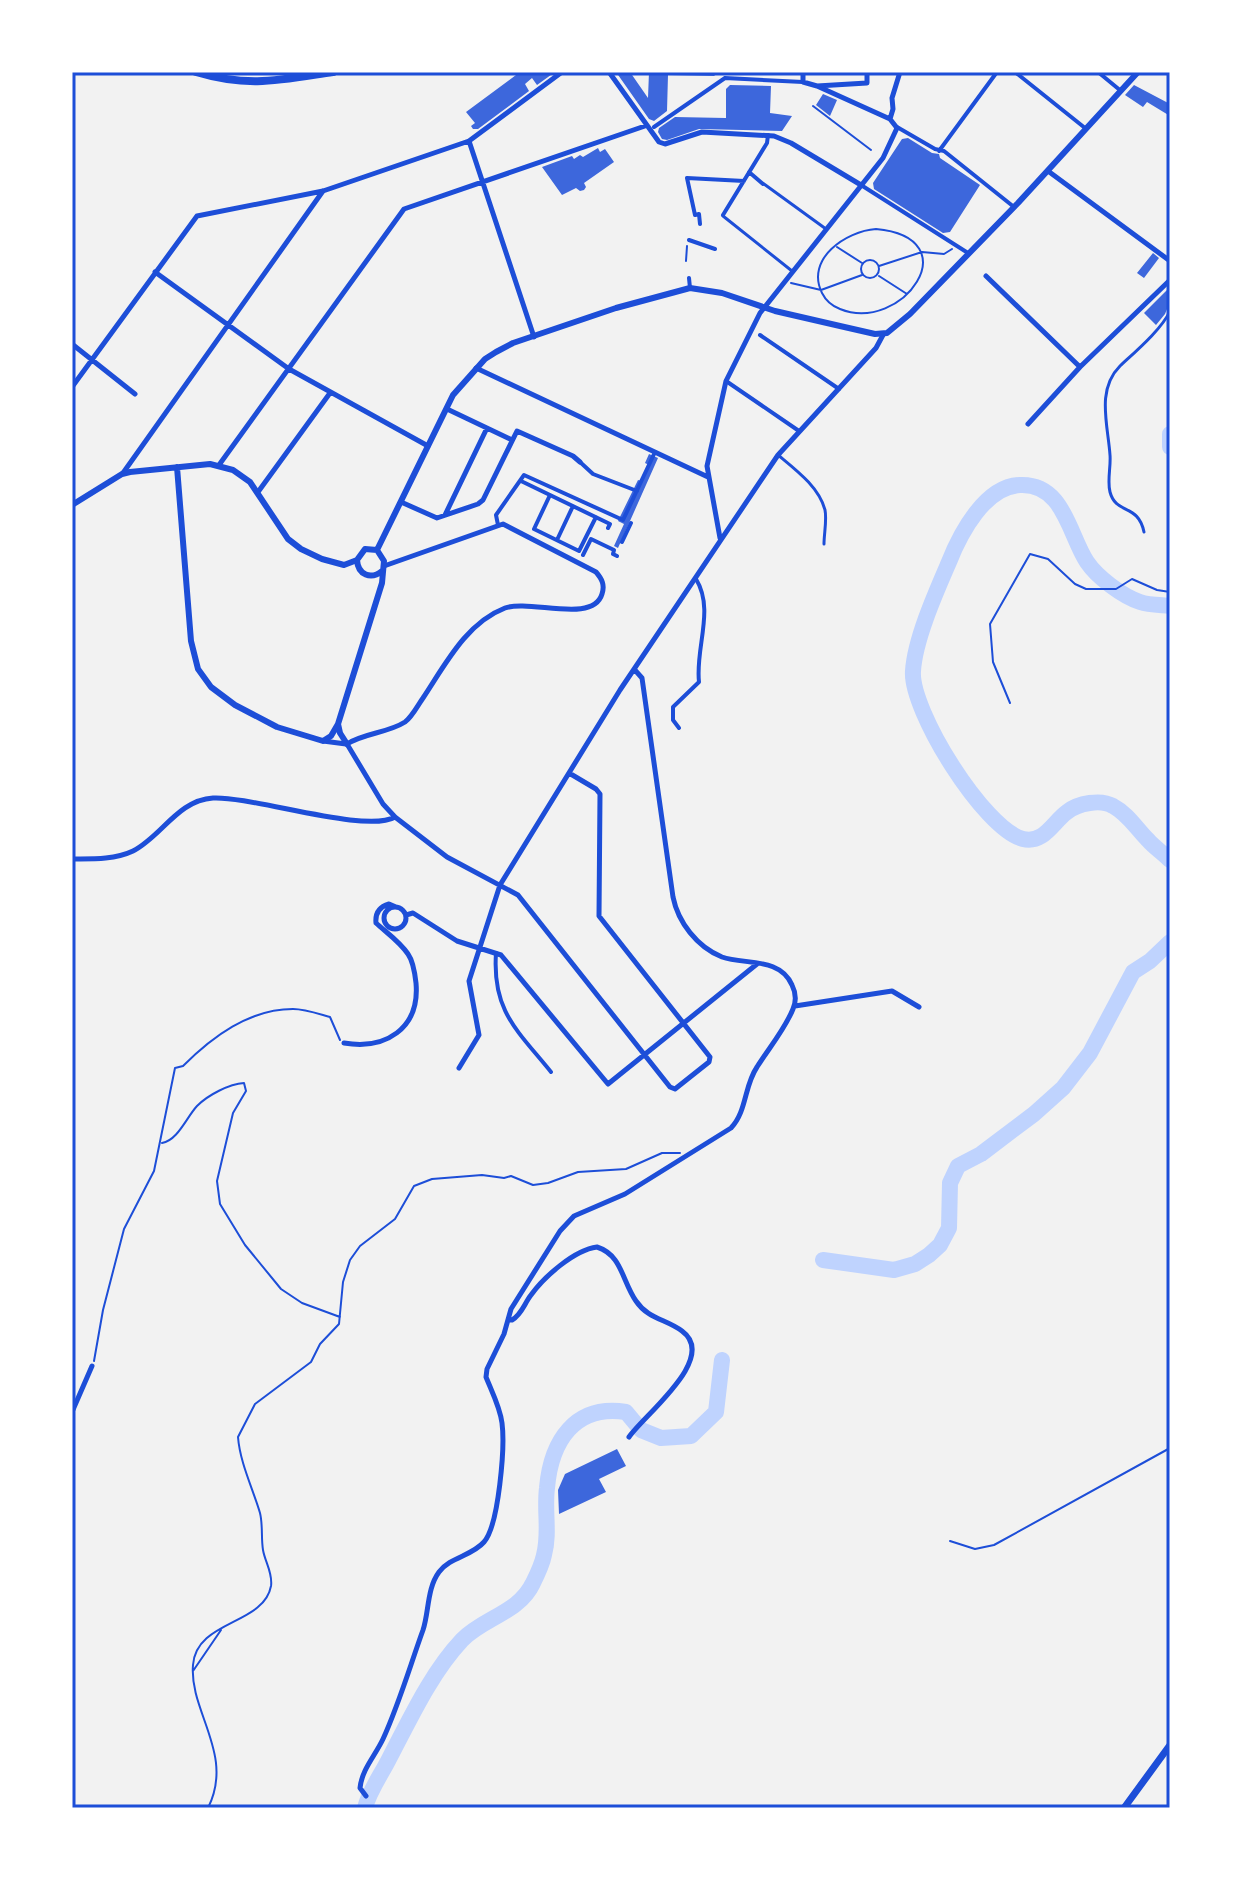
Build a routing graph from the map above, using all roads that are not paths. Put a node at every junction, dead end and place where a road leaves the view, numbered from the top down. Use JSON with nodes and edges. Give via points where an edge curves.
{"nodes":[{"id":1,"x":196,"y":72,"type":"edge"},
{"id":2,"x":333,"y":72,"type":"edge"},
{"id":3,"x":562,"y":72,"type":"edge"},
{"id":4,"x":609,"y":72,"type":"edge"},
{"id":5,"x":723,"y":72,"type":"edge"},
{"id":6,"x":803,"y":72,"type":"edge"},
{"id":7,"x":867,"y":72,"type":"edge"},
{"id":8,"x":900,"y":72,"type":"edge"},
{"id":9,"x":997,"y":72,"type":"edge"},
{"id":10,"x":1015,"y":72,"type":"edge"},
{"id":11,"x":1098,"y":72,"type":"edge"},
{"id":12,"x":1138,"y":72,"type":"edge"},
{"id":13,"x":725,"y":78,"type":"junction"},
{"id":14,"x":803,"y":82,"type":"junction"},
{"id":15,"x":817,"y":86,"type":"junction"},
{"id":16,"x":1121,"y":91,"type":"junction"},
{"id":17,"x":890,"y":119,"type":"junction"},
{"id":18,"x":645,"y":126,"type":"junction"},
{"id":19,"x":654,"y":127,"type":"dead end"},
{"id":20,"x":897,"y":127,"type":"junction"},
{"id":21,"x":1086,"y":129,"type":"junction"},
{"id":22,"x":768,"y":135,"type":"junction"},
{"id":23,"x":469,"y":141,"type":"junction"},
{"id":24,"x":939,"y":151,"type":"junction"},
{"id":25,"x":1048,"y":171,"type":"junction"},
{"id":26,"x":749,"y":172,"type":"junction"},
{"id":27,"x":744,"y":181,"type":"junction"},
{"id":28,"x":483,"y":182,"type":"junction"},
{"id":29,"x":763,"y":184,"type":"joint"},
{"id":30,"x":861,"y":185,"type":"junction"},
{"id":31,"x":323,"y":191,"type":"junction"},
{"id":32,"x":1014,"y":207,"type":"junction"},
{"id":33,"x":723,"y":215,"type":"joint"},
{"id":34,"x":700,"y":224,"type":"dead end"},
{"id":35,"x":826,"y":229,"type":"junction"},
{"id":36,"x":689,"y":240,"type":"dead end"},
{"id":37,"x":715,"y":249,"type":"dead end"},
{"id":38,"x":968,"y":257,"type":"junction"},
{"id":39,"x":1170,"y":261,"type":"edge"},
{"id":40,"x":792,"y":271,"type":"junction"},
{"id":41,"x":155,"y":272,"type":"junction"},
{"id":42,"x":986,"y":276,"type":"dead end"},
{"id":43,"x":689,"y":278,"type":"dead end"},
{"id":44,"x":1170,"y":280,"type":"edge"},
{"id":45,"x":690,"y":288,"type":"junction"},
{"id":46,"x":764,"y":307,"type":"junction"},
{"id":47,"x":1170,"y":311,"type":"edge"},
{"id":48,"x":229,"y":325,"type":"junction"},
{"id":49,"x":760,"y":335,"type":"dead end"},
{"id":50,"x":883,"y":335,"type":"junction"},
{"id":51,"x":534,"y":337,"type":"junction"},
{"id":52,"x":72,"y":344,"type":"edge"},
{"id":53,"x":92,"y":360,"type":"junction"},
{"id":54,"x":1080,"y":367,"type":"junction"},
{"id":55,"x":476,"y":368,"type":"junction"},
{"id":56,"x":289,"y":369,"type":"junction"},
{"id":57,"x":726,"y":381,"type":"junction"},
{"id":58,"x":72,"y":387,"type":"edge"},
{"id":59,"x":839,"y":389,"type":"junction"},
{"id":60,"x":330,"y":393,"type":"junction"},
{"id":61,"x":135,"y":394,"type":"dead end"},
{"id":62,"x":447,"y":409,"type":"junction"},
{"id":63,"x":1028,"y":424,"type":"dead end"},
{"id":64,"x":487,"y":428,"type":"junction"},
{"id":65,"x":799,"y":431,"type":"junction"},
{"id":66,"x":510,"y":439,"type":"junction"},
{"id":67,"x":428,"y":446,"type":"junction"},
{"id":68,"x":655,"y":452,"type":"junction"},
{"id":69,"x":778,"y":455,"type":"junction"},
{"id":70,"x":580,"y":462,"type":"joint"},
{"id":71,"x":219,"y":465,"type":"junction"},
{"id":72,"x":177,"y":467,"type":"junction"},
{"id":73,"x":122,"y":474,"type":"junction"},
{"id":74,"x":708,"y":477,"type":"junction"},
{"id":75,"x":521,"y":481,"type":"junction"},
{"id":76,"x":637,"y":491,"type":"junction"},
{"id":77,"x":258,"y":492,"type":"junction"},
{"id":78,"x":550,"y":495,"type":"junction"},
{"id":79,"x":401,"y":502,"type":"junction"},
{"id":80,"x":72,"y":505,"type":"edge"},
{"id":81,"x":573,"y":506,"type":"junction"},
{"id":82,"x":445,"y":515,"type":"junction"},
{"id":83,"x":596,"y":517,"type":"junction"},
{"id":84,"x":631,"y":523,"type":"dead end"},
{"id":85,"x":498,"y":525,"type":"junction"},
{"id":86,"x":608,"y":528,"type":"dead end"},
{"id":87,"x":1144,"y":532,"type":"dead end"},
{"id":88,"x":720,"y":539,"type":"junction"},
{"id":89,"x":557,"y":541,"type":"junction"},
{"id":90,"x":622,"y":542,"type":"dead end"},
{"id":91,"x":824,"y":544,"type":"dead end"},
{"id":92,"x":377,"y":550,"type":"junction"},
{"id":93,"x":583,"y":555,"type":"dead end"},
{"id":94,"x":617,"y":556,"type":"dead end"},
{"id":95,"x":357,"y":560,"type":"junction"},
{"id":96,"x":595,"y":562,"type":"dead end"},
{"id":97,"x":383,"y":568,"type":"junction"},
{"id":98,"x":596,"y":572,"type":"junction"},
{"id":99,"x":694,"y":577,"type":"junction"},
{"id":100,"x":634,"y":669,"type":"junction"},
{"id":101,"x":338,"y":724,"type":"junction"},
{"id":102,"x":679,"y":728,"type":"dead end"},
{"id":103,"x":323,"y":741,"type":"junction"},
{"id":104,"x":347,"y":744,"type":"junction"},
{"id":105,"x":569,"y":773,"type":"junction"},
{"id":106,"x":395,"y":817,"type":"junction"},
{"id":107,"x":72,"y":859,"type":"edge"},
{"id":108,"x":500,"y":885,"type":"junction"},
{"id":109,"x":396,"y":907,"type":"junction"},
{"id":110,"x":406,"y":915,"type":"junction"},
{"id":111,"x":479,"y":948,"type":"junction"},
{"id":112,"x":496,"y":953,"type":"junction"},
{"id":113,"x":757,"y":963,"type":"junction"},
{"id":114,"x":795,"y":1006,"type":"junction"},
{"id":115,"x":919,"y":1007,"type":"dead end"},
{"id":116,"x":684,"y":1023,"type":"junction"},
{"id":117,"x":344,"y":1043,"type":"road end"},
{"id":118,"x":644,"y":1055,"type":"junction"},
{"id":119,"x":459,"y":1068,"type":"dead end"},
{"id":120,"x":551,"y":1072,"type":"dead end"},
{"id":121,"x":508,"y":1320,"type":"junction"},
{"id":122,"x":92,"y":1366,"type":"road end"},
{"id":123,"x":72,"y":1412,"type":"edge"},
{"id":124,"x":629,"y":1437,"type":"dead end"},
{"id":125,"x":1170,"y":1745,"type":"edge"},
{"id":126,"x":366,"y":1796,"type":"dead end"},
{"id":127,"x":1124,"y":1808,"type":"edge"}],
"edges":[{"from":1,"to":2,"type":"main road","via":[[250,83]]},
{"from":3,"to":23,"type":"street"},
{"from":4,"to":18,"type":"street"},
{"from":5,"to":13,"type":"street"},
{"from":6,"to":14,"type":"street"},
{"from":7,"to":15,"type":"street","via":[[867,83]]},
{"from":8,"to":17,"type":"street"},
{"from":9,"to":24,"type":"street"},
{"from":10,"to":21,"type":"street"},
{"from":11,"to":16,"type":"street"},
{"from":12,"to":16,"type":"street"},
{"from":13,"to":14,"type":"street"},
{"from":13,"to":19,"type":"street"},
{"from":14,"to":15,"type":"street"},
{"from":15,"to":17,"type":"street"},
{"from":16,"to":21,"type":"street"},
{"from":17,"to":20,"type":"street"},
{"from":18,"to":22,"type":"street","via":[[662,144],[702,132]]},
{"from":18,"to":28,"type":"street"},
{"from":20,"to":24,"type":"street"},
{"from":20,"to":30,"type":"street","via":[[885,155]]},
{"from":21,"to":25,"type":"street"},
{"from":22,"to":26,"type":"street"},
{"from":22,"to":30,"type":"street"},
{"from":23,"to":28,"type":"street"},
{"from":23,"to":31,"type":"street"},
{"from":24,"to":32,"type":"street"},
{"from":25,"to":32,"type":"street"},
{"from":25,"to":39,"type":"street"},
{"from":26,"to":27,"type":"street"},
{"from":26,"to":29,"type":"street"},
{"from":27,"to":33,"type":"street"},
{"from":27,"to":34,"type":"street","via":[[687,178]]},
{"from":28,"to":51,"type":"street"},
{"from":28,"to":56,"type":"street","via":[[404,209]]},
{"from":29,"to":35,"type":"lane"},
{"from":30,"to":35,"type":"street"},
{"from":30,"to":38,"type":"street"},
{"from":31,"to":41,"type":"street","via":[[197,216]]},
{"from":31,"to":48,"type":"street"},
{"from":32,"to":38,"type":"street"},
{"from":33,"to":40,"type":"lane"},
{"from":35,"to":40,"type":"street"},
{"from":36,"to":37,"type":"street"},
{"from":38,"to":50,"type":"street"},
{"from":40,"to":46,"type":"street"},
{"from":41,"to":48,"type":"street"},
{"from":41,"to":53,"type":"street"},
{"from":42,"to":54,"type":"street"},
{"from":43,"to":45,"type":"street"},
{"from":44,"to":54,"type":"street"},
{"from":45,"to":46,"type":"street"},
{"from":45,"to":51,"type":"street"},
{"from":46,"to":50,"type":"street"},
{"from":46,"to":57,"type":"street"},
{"from":47,"to":87,"type":"lane","via":[[1119,368],[1106,398],[1110,493],[1122,508],[1140,517]]},
{"from":48,"to":56,"type":"street"},
{"from":48,"to":73,"type":"street"},
{"from":49,"to":59,"type":"street"},
{"from":50,"to":59,"type":"street"},
{"from":51,"to":55,"type":"street","via":[[500,349]]},
{"from":52,"to":53,"type":"street"},
{"from":53,"to":58,"type":"street"},
{"from":53,"to":61,"type":"street"},
{"from":54,"to":63,"type":"street"},
{"from":55,"to":62,"type":"street"},
{"from":55,"to":68,"type":"street"},
{"from":56,"to":60,"type":"street"},
{"from":56,"to":71,"type":"street"},
{"from":57,"to":65,"type":"street"},
{"from":57,"to":74,"type":"street"},
{"from":59,"to":65,"type":"street"},
{"from":60,"to":67,"type":"street"},
{"from":60,"to":77,"type":"street"},
{"from":62,"to":64,"type":"street"},
{"from":62,"to":67,"type":"street"},
{"from":64,"to":66,"type":"street"},
{"from":64,"to":82,"type":"street"},
{"from":65,"to":69,"type":"street"},
{"from":66,"to":70,"type":"street","via":[[521,431]]},
{"from":66,"to":82,"type":"street","via":[[483,500]]},
{"from":67,"to":79,"type":"street"},
{"from":68,"to":74,"type":"street"},
{"from":68,"to":76,"type":"street"},
{"from":69,"to":88,"type":"street"},
{"from":69,"to":91,"type":"lane","via":[[820,499]]},
{"from":70,"to":76,"type":"street","via":[[593,474]]},
{"from":71,"to":72,"type":"street"},
{"from":71,"to":77,"type":"street","via":[[242,474]]},
{"from":72,"to":73,"type":"street"},
{"from":72,"to":103,"type":"street","via":[[191,641],[198,669],[235,705],[277,727]]},
{"from":73,"to":80,"type":"street"},
{"from":74,"to":88,"type":"street"},
{"from":75,"to":76,"type":"street","via":[[524,475],[623,520]]},
{"from":75,"to":78,"type":"street"},
{"from":75,"to":85,"type":"street","via":[[496,515]]},
{"from":77,"to":95,"type":"street","via":[[288,539],[301,549],[344,565]]},
{"from":78,"to":81,"type":"street"},
{"from":78,"to":89,"type":"street","via":[[534,529]]},
{"from":79,"to":82,"type":"street","via":[[431,517]]},
{"from":79,"to":92,"type":"street"},
{"from":81,"to":83,"type":"street"},
{"from":81,"to":89,"type":"street"},
{"from":83,"to":86,"type":"street","via":[[610,524]]},
{"from":83,"to":89,"type":"street","via":[[579,551]]},
{"from":84,"to":90,"type":"street"},
{"from":85,"to":97,"type":"street"},
{"from":85,"to":98,"type":"street"},
{"from":88,"to":99,"type":"street"},
{"from":92,"to":95,"type":"street","via":[[365,549]]},
{"from":92,"to":97,"type":"street"},
{"from":93,"to":94,"type":"street","via":[[591,539]]},
{"from":95,"to":97,"type":"street","via":[[365,575]]},
{"from":96,"to":98,"type":"street"},
{"from":97,"to":101,"type":"street"},
{"from":98,"to":104,"type":"street","via":[[603,583],[597,603],[577,610],[525,604],[501,610],[457,648],[407,721]]},
{"from":99,"to":100,"type":"street"},
{"from":99,"to":102,"type":"street","via":[[705,612],[699,682],[673,707]]},
{"from":100,"to":105,"type":"street"},
{"from":100,"to":113,"type":"street","via":[[642,678],[677,911],[690,933],[713,952]]},
{"from":101,"to":103,"type":"street"},
{"from":101,"to":104,"type":"street"},
{"from":103,"to":104,"type":"street"},
{"from":104,"to":106,"type":"street"},
{"from":105,"to":108,"type":"street"},
{"from":105,"to":116,"type":"street","via":[[600,794],[599,916]]},
{"from":106,"to":107,"type":"street","via":[[383,822],[204,798],[134,851]]},
{"from":106,"to":108,"type":"street","via":[[447,857]]},
{"from":108,"to":111,"type":"street"},
{"from":108,"to":118,"type":"street","via":[[518,895]]},
{"from":109,"to":110,"type":"street"},
{"from":109,"to":110,"type":"street","via":[[384,914],[388,927],[402,927]]},
{"from":109,"to":117,"type":"street","via":[[384,905],[376,923],[409,956],[416,1008],[410,1021],[379,1044]]},
{"from":110,"to":111,"type":"street","via":[[413,913],[457,941]]},
{"from":111,"to":112,"type":"street"},
{"from":111,"to":119,"type":"street","via":[[469,981],[479,1035]]},
{"from":112,"to":118,"type":"street","via":[[608,1084]]},
{"from":112,"to":120,"type":"street","via":[[495,982],[504,1013]]},
{"from":113,"to":114,"type":"street","via":[[787,976]]},
{"from":113,"to":116,"type":"street"},
{"from":114,"to":115,"type":"street","via":[[892,991]]},
{"from":114,"to":121,"type":"street","via":[[751,1076],[740,1119],[625,1194],[574,1216]]},
{"from":116,"to":118,"type":"street"},
{"from":116,"to":118,"type":"street","via":[[710,1057],[698,1071],[673,1089]]},
{"from":121,"to":124,"type":"street","via":[[521,1314],[551,1275],[586,1249],[597,1247],[613,1256],[640,1306],[686,1334],[692,1351],[688,1369]]},
{"from":121,"to":126,"type":"street","via":[[486,1377],[502,1423],[503,1452],[487,1539],[438,1572],[399,1698],[361,1777]]},
{"from":122,"to":123,"type":"street"},
{"from":125,"to":127,"type":"main road"}]}
